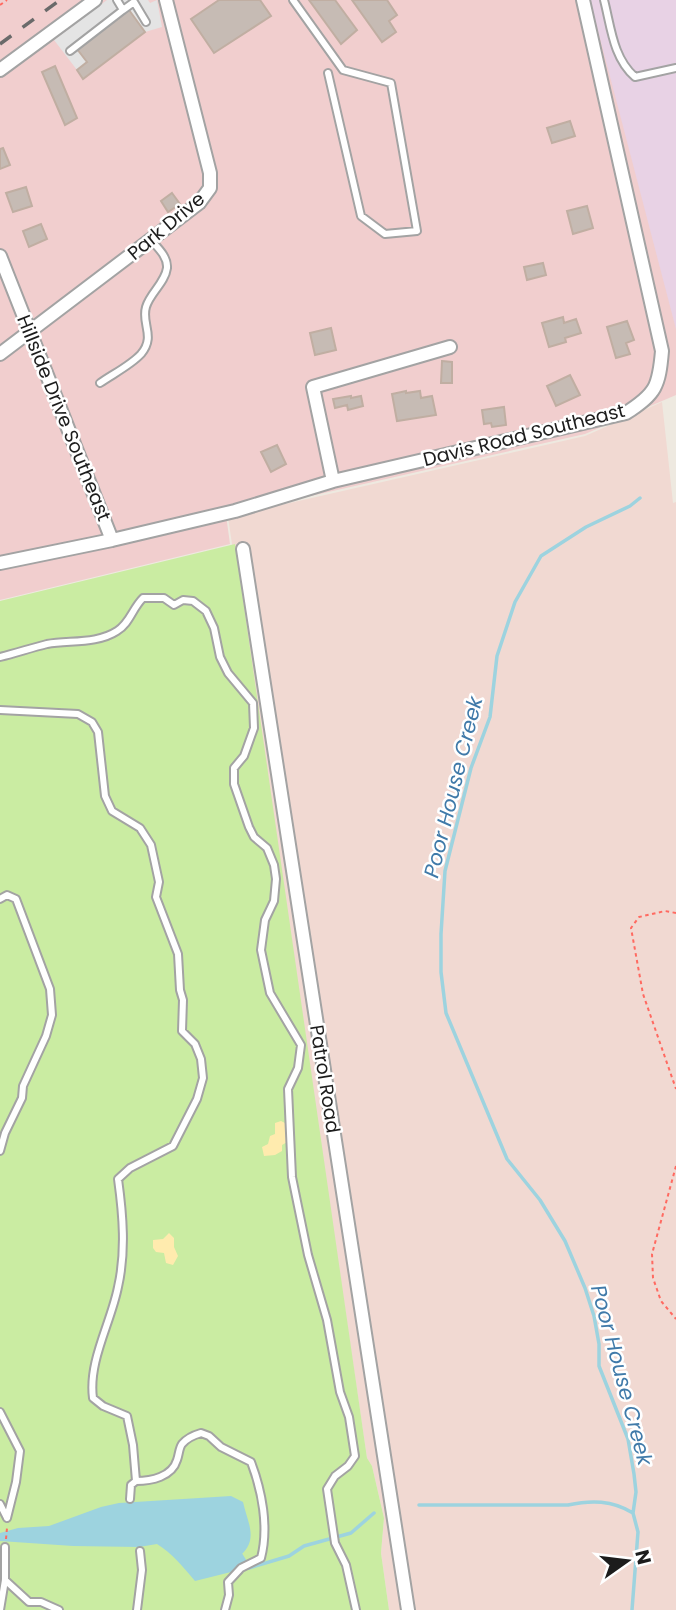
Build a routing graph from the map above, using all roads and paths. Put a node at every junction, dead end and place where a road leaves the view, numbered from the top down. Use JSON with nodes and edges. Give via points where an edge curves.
{"nodes":[{"id":1,"x":7,"y":0,"type":"edge"},
{"id":2,"x":95,"y":0,"type":"edge"},
{"id":3,"x":117,"y":0,"type":"edge"},
{"id":4,"x":166,"y":0,"type":"edge"},
{"id":5,"x":293,"y":0,"type":"edge"},
{"id":6,"x":583,"y":0,"type":"edge"},
{"id":7,"x":604,"y":0,"type":"edge"},
{"id":8,"x":0,"y":5,"type":"edge"},
{"id":9,"x":123,"y":10,"type":"junction"},
{"id":10,"x":146,"y":22,"type":"dead end"},
{"id":11,"x":70,"y":51,"type":"dead end"},
{"id":12,"x":676,"y":68,"type":"edge"},
{"id":13,"x":0,"y":70,"type":"edge"},
{"id":14,"x":328,"y":73,"type":"dead end"},
{"id":15,"x":152,"y":240,"type":"junction"},
{"id":16,"x":0,"y":256,"type":"edge"},
{"id":17,"x":29,"y":332,"type":"junction"},
{"id":18,"x":450,"y":347,"type":"dead end"},
{"id":19,"x":0,"y":354,"type":"edge"},
{"id":20,"x":100,"y":383,"type":"dead end"},
{"id":21,"x":332,"y":481,"type":"junction"},
{"id":22,"x":112,"y":540,"type":"junction"},
{"id":23,"x":243,"y":549,"type":"dead end"},
{"id":24,"x":0,"y":563,"type":"edge"},
{"id":25,"x":0,"y":657,"type":"edge"},
{"id":26,"x":0,"y":710,"type":"edge"},
{"id":27,"x":0,"y":899,"type":"edge"},
{"id":28,"x":676,"y":913,"type":"edge"},
{"id":29,"x":676,"y":1088,"type":"edge"},
{"id":30,"x":0,"y":1152,"type":"edge"},
{"id":31,"x":676,"y":1166,"type":"edge"},
{"id":32,"x":676,"y":1318,"type":"edge"},
{"id":33,"x":0,"y":1412,"type":"edge"},
{"id":34,"x":136,"y":1481,"type":"junction"},
{"id":35,"x":130,"y":1499,"type":"dead end"},
{"id":36,"x":0,"y":1504,"type":"edge"},
{"id":37,"x":7,"y":1518,"type":"junction"},
{"id":38,"x":5,"y":1547,"type":"joint"},
{"id":39,"x":140,"y":1551,"type":"dead end"},
{"id":40,"x":5,"y":1580,"type":"junction"},
{"id":41,"x":0,"y":1610,"type":"edge"},
{"id":42,"x":59,"y":1610,"type":"edge"},
{"id":43,"x":136,"y":1610,"type":"edge"},
{"id":44,"x":225,"y":1610,"type":"edge"},
{"id":45,"x":356,"y":1610,"type":"edge"},
{"id":46,"x":408,"y":1610,"type":"edge"}],
"edges":[{"from":1,"to":8,"type":"path"},
{"from":2,"to":13,"type":"street"},
{"from":3,"to":9,"type":"lane"},
{"from":4,"to":15,"type":"street","name":"Park Drive","via":[[210,173],[209,188],[199,203]]},
{"from":5,"to":14,"type":"lane","via":[[343,70],[391,83],[417,231],[386,234],[361,216]]},
{"from":6,"to":21,"type":"street","name":"Davis Road Southeast","via":[[662,351],[655,390],[626,413]]},
{"from":7,"to":12,"type":"lane","via":[[623,66],[635,77]]},
{"from":9,"to":10,"type":"lane","via":[[134,2]]},
{"from":9,"to":11,"type":"lane"},
{"from":15,"to":17,"type":"street","name":"Park Drive"},
{"from":15,"to":20,"type":"lane","via":[[167,267],[146,306],[149,334],[141,353]]},
{"from":16,"to":17,"type":"street","name":"Hillside Drive Southeast"},
{"from":17,"to":19,"type":"street","name":"Park Drive"},
{"from":17,"to":22,"type":"street","name":"Hillside Drive Southeast"},
{"from":18,"to":21,"type":"street","via":[[313,387]]},
{"from":21,"to":22,"type":"street","name":"Davis Road Southeast","via":[[235,511]]},
{"from":22,"to":24,"type":"street","name":"Davis Road Southeast"},
{"from":23,"to":46,"type":"street","name":"Patrol Road"},
{"from":25,"to":45,"type":"lane","via":[[116,632],[143,598],[164,598],[174,605],[193,601],[206,611],[228,673],[253,704],[254,727],[244,756],[234,768],[234,784],[249,827],[274,865],[274,901],[265,920],[261,950],[270,993],[301,1045],[298,1068],[288,1089],[292,1177],[355,1456],[327,1489],[335,1543],[346,1565]]},
{"from":26,"to":34,"type":"lane","via":[[78,714],[98,732],[105,796],[112,811],[140,828],[151,845],[159,882],[156,898],[177,954],[182,1031],[201,1059],[203,1078],[197,1099],[173,1146],[118,1179],[124,1223],[119,1285],[91,1388],[93,1398],[103,1406],[127,1416]]},
{"from":27,"to":30,"type":"lane","via":[[7,895],[16,899],[50,989],[52,1015]]},
{"from":28,"to":29,"type":"path","via":[[639,917],[631,928],[643,994]]},
{"from":31,"to":32,"type":"path","via":[[652,1254],[653,1278],[661,1301]]},
{"from":33,"to":37,"type":"lane","via":[[20,1451]]},
{"from":34,"to":35,"type":"lane"},
{"from":34,"to":44,"type":"lane","via":[[168,1472],[181,1445],[201,1433],[251,1461],[259,1483],[265,1544],[261,1558],[241,1568],[228,1582]]},
{"from":36,"to":37,"type":"lane"},
{"from":37,"to":38,"type":"path"},
{"from":38,"to":40,"type":"lane"},
{"from":39,"to":43,"type":"lane"},
{"from":40,"to":41,"type":"lane"},
{"from":40,"to":42,"type":"lane","via":[[29,1602]]}]}
